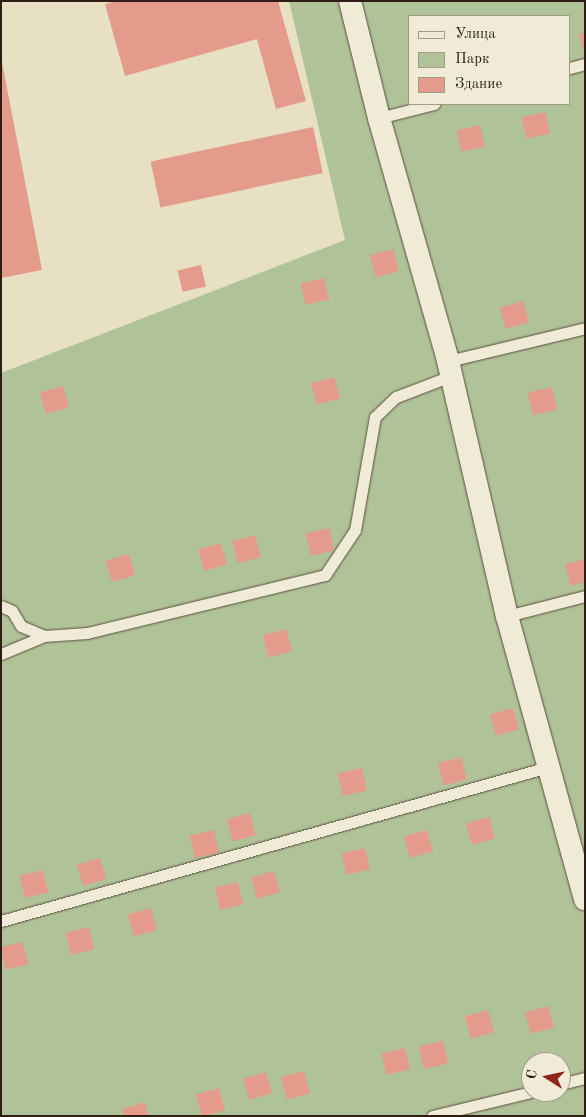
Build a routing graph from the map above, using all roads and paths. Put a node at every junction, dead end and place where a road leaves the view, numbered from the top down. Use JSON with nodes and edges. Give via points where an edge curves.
{"nodes":[{"id":1,"x":350,"y":1,"type":"edge"},
{"id":2,"x":585,"y":64,"type":"edge"},
{"id":3,"x":571,"y":68,"type":"edge"},
{"id":4,"x":430,"y":105,"type":"edge"},
{"id":5,"x":379,"y":118,"type":"junction"},
{"id":6,"x":585,"y":328,"type":"edge"},
{"id":7,"x":450,"y":369,"type":"junction"},
{"id":8,"x":585,"y":596,"type":"edge"},
{"id":9,"x":1,"y":606,"type":"edge"},
{"id":10,"x":507,"y":616,"type":"junction"},
{"id":11,"x":44,"y":636,"type":"junction"},
{"id":12,"x":1,"y":654,"type":"edge"},
{"id":13,"x":548,"y":767,"type":"junction"},
{"id":14,"x":580,"y":860,"type":"edge"},
{"id":15,"x":585,"y":899,"type":"edge"},
{"id":16,"x":1,"y":921,"type":"edge"},
{"id":17,"x":585,"y":1078,"type":"edge"},
{"id":18,"x":571,"y":1082,"type":"edge"},
{"id":19,"x":521,"y":1094,"type":"edge"},
{"id":20,"x":432,"y":1116,"type":"edge"}],
"edges":[{"from":1,"to":5,"type":"street"},
{"from":2,"to":3,"type":"lane"},
{"from":4,"to":5,"type":"lane"},
{"from":5,"to":7,"type":"street"},
{"from":6,"to":7,"type":"lane"},
{"from":7,"to":10,"type":"street"},
{"from":7,"to":11,"type":"lane","via":[[396,397],[375,417],[355,530],[325,576],[87,633]]},
{"from":8,"to":10,"type":"lane"},
{"from":9,"to":11,"type":"lane","via":[[12,611],[21,626]]},
{"from":10,"to":13,"type":"street"},
{"from":11,"to":12,"type":"lane"},
{"from":13,"to":14,"type":"street"},
{"from":13,"to":16,"type":"lane"},
{"from":14,"to":15,"type":"street"},
{"from":17,"to":18,"type":"lane"},
{"from":19,"to":20,"type":"lane"}]}
